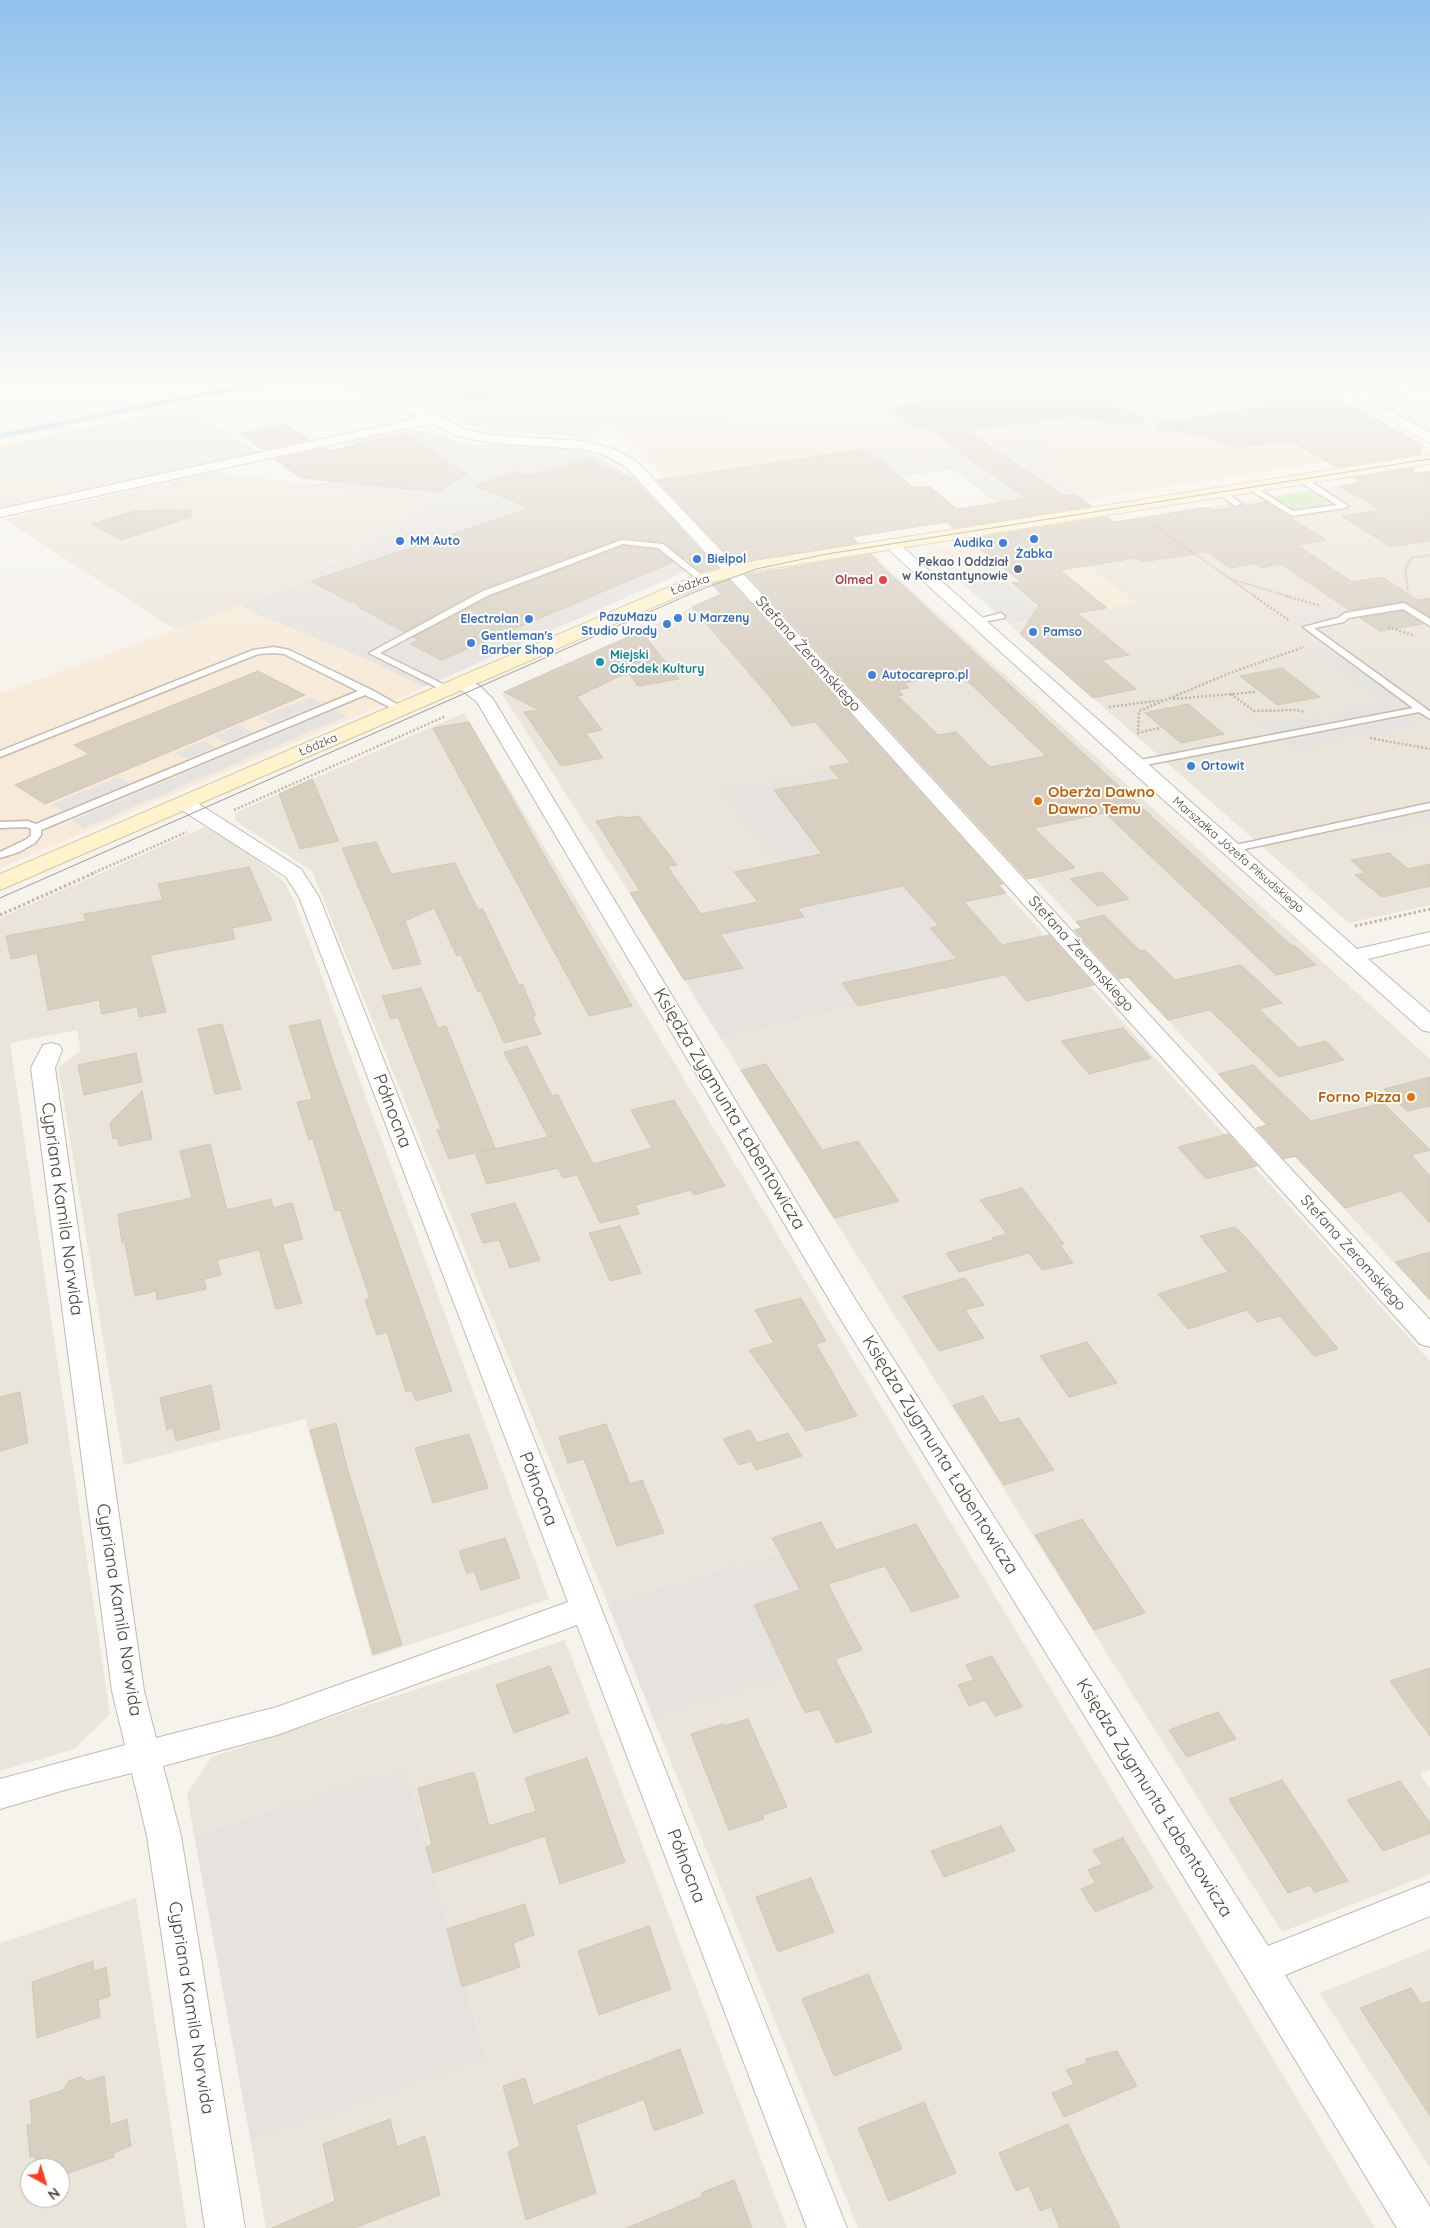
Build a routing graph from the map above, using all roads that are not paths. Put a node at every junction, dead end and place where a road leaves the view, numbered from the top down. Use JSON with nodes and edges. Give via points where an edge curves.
{"nodes":[{"id":1,"x":147,"y":481,"type":"edge"},
{"id":2,"x":647,"y":481,"type":"edge"},
{"id":3,"x":1288,"y":481,"type":"edge"},
{"id":4,"x":1304,"y":481,"type":"edge"},
{"id":5,"x":1249,"y":487,"type":"junction"},
{"id":6,"x":1221,"y":492,"type":"junction"},
{"id":7,"x":1238,"y":504,"type":"dead end"},
{"id":8,"x":0,"y":513,"type":"edge"},
{"id":9,"x":891,"y":544,"type":"junction"},
{"id":10,"x":730,"y":572,"type":"junction"},
{"id":11,"x":702,"y":579,"type":"junction"},
{"id":12,"x":1000,"y":616,"type":"dead end"},
{"id":13,"x":978,"y":620,"type":"junction"},
{"id":14,"x":1430,"y":623,"type":"edge"},
{"id":15,"x":453,"y":686,"type":"junction"},
{"id":16,"x":366,"y":691,"type":"junction"},
{"id":17,"x":401,"y":709,"type":"junction"},
{"id":18,"x":1421,"y":709,"type":"junction"},
{"id":19,"x":1430,"y":716,"type":"edge"},
{"id":20,"x":0,"y":754,"type":"edge"},
{"id":21,"x":1135,"y":764,"type":"junction"},
{"id":22,"x":184,"y":803,"type":"junction"},
{"id":23,"x":1430,"y":806,"type":"edge"},
{"id":24,"x":0,"y":825,"type":"edge"},
{"id":25,"x":36,"y":828,"type":"junction"},
{"id":26,"x":1231,"y":849,"type":"junction"},
{"id":27,"x":0,"y":855,"type":"edge"},
{"id":28,"x":0,"y":883,"type":"edge"},
{"id":29,"x":1430,"y":938,"type":"edge"},
{"id":30,"x":1354,"y":956,"type":"junction"},
{"id":31,"x":1430,"y":1025,"type":"edge"},
{"id":32,"x":51,"y":1050,"type":"dead end"},
{"id":33,"x":1430,"y":1337,"type":"edge"},
{"id":34,"x":585,"y":1609,"type":"junction"},
{"id":35,"x":145,"y":1756,"type":"junction"},
{"id":36,"x":0,"y":1794,"type":"edge"},
{"id":37,"x":1430,"y":1899,"type":"edge"},
{"id":38,"x":1260,"y":1967,"type":"junction"},
{"id":39,"x":225,"y":2228,"type":"edge"},
{"id":40,"x":827,"y":2228,"type":"edge"},
{"id":41,"x":1420,"y":2228,"type":"edge"}],
"edges":[{"from":1,"to":8,"type":"street"},
{"from":2,"to":10,"type":"street","name":"Stefana Żeromskiego"},
{"from":3,"to":5,"type":"main road","name":"Łódzka"},
{"from":4,"to":5,"type":"lane","via":[[1344,506],[1292,514]]},
{"from":5,"to":6,"type":"main road","name":"Łódzka"},
{"from":6,"to":7,"type":"lane"},
{"from":6,"to":9,"type":"main road","name":"Łódzka"},
{"from":9,"to":10,"type":"main road","name":"Łódzka"},
{"from":9,"to":13,"type":"street","name":"Marszałka Józefa Piłsudskiego"},
{"from":10,"to":11,"type":"main road","name":"Łódzka"},
{"from":10,"to":33,"type":"street","name":"Stefana Żeromskiego","via":[[749,589]]},
{"from":11,"to":15,"type":"main road","name":"Łódzka"},
{"from":11,"to":15,"type":"lane","via":[[660,546],[622,542],[486,593],[373,653]]},
{"from":12,"to":13,"type":"lane"},
{"from":13,"to":21,"type":"street","name":"Marszałka Józefa Piłsudskiego"},
{"from":14,"to":18,"type":"lane","via":[[1404,606],[1345,616],[1341,620],[1307,627]]},
{"from":15,"to":17,"type":"main road","name":"Łódzka"},
{"from":15,"to":38,"type":"street","name":"Księdza Zygmunta Łabentowicza","via":[[474,690],[484,699],[846,1306]]},
{"from":16,"to":17,"type":"lane"},
{"from":16,"to":20,"type":"lane","via":[[286,652],[256,652]]},
{"from":16,"to":25,"type":"lane"},
{"from":17,"to":22,"type":"main road","name":"Łódzka"},
{"from":18,"to":19,"type":"lane"},
{"from":18,"to":21,"type":"lane"},
{"from":21,"to":26,"type":"street","name":"Marszałka Józefa Piłsudskiego"},
{"from":22,"to":28,"type":"main road","name":"Łódzka"},
{"from":22,"to":34,"type":"street","name":"Północna","via":[[294,873],[309,897]]},
{"from":23,"to":26,"type":"lane"},
{"from":24,"to":25,"type":"lane","via":[[23,824]]},
{"from":25,"to":27,"type":"lane","via":[[36,835],[31,841]]},
{"from":26,"to":30,"type":"street","name":"Marszałka Józefa Piłsudskiego"},
{"from":29,"to":30,"type":"street"},
{"from":30,"to":31,"type":"street","name":"Marszałka Józefa Piłsudskiego"},
{"from":32,"to":35,"type":"street","name":"Cypriana Kamila Norwida","via":[[43,1068],[128,1691]]},
{"from":34,"to":35,"type":"street","via":[[277,1720]]},
{"from":34,"to":40,"type":"street","name":"Północna"},
{"from":35,"to":36,"type":"street"},
{"from":35,"to":39,"type":"street","name":"Cypriana Kamila Norwida","via":[[164,1836]]},
{"from":37,"to":38,"type":"street"},
{"from":38,"to":41,"type":"street","name":"Księdza Zygmunta Łabentowicza"}]}
